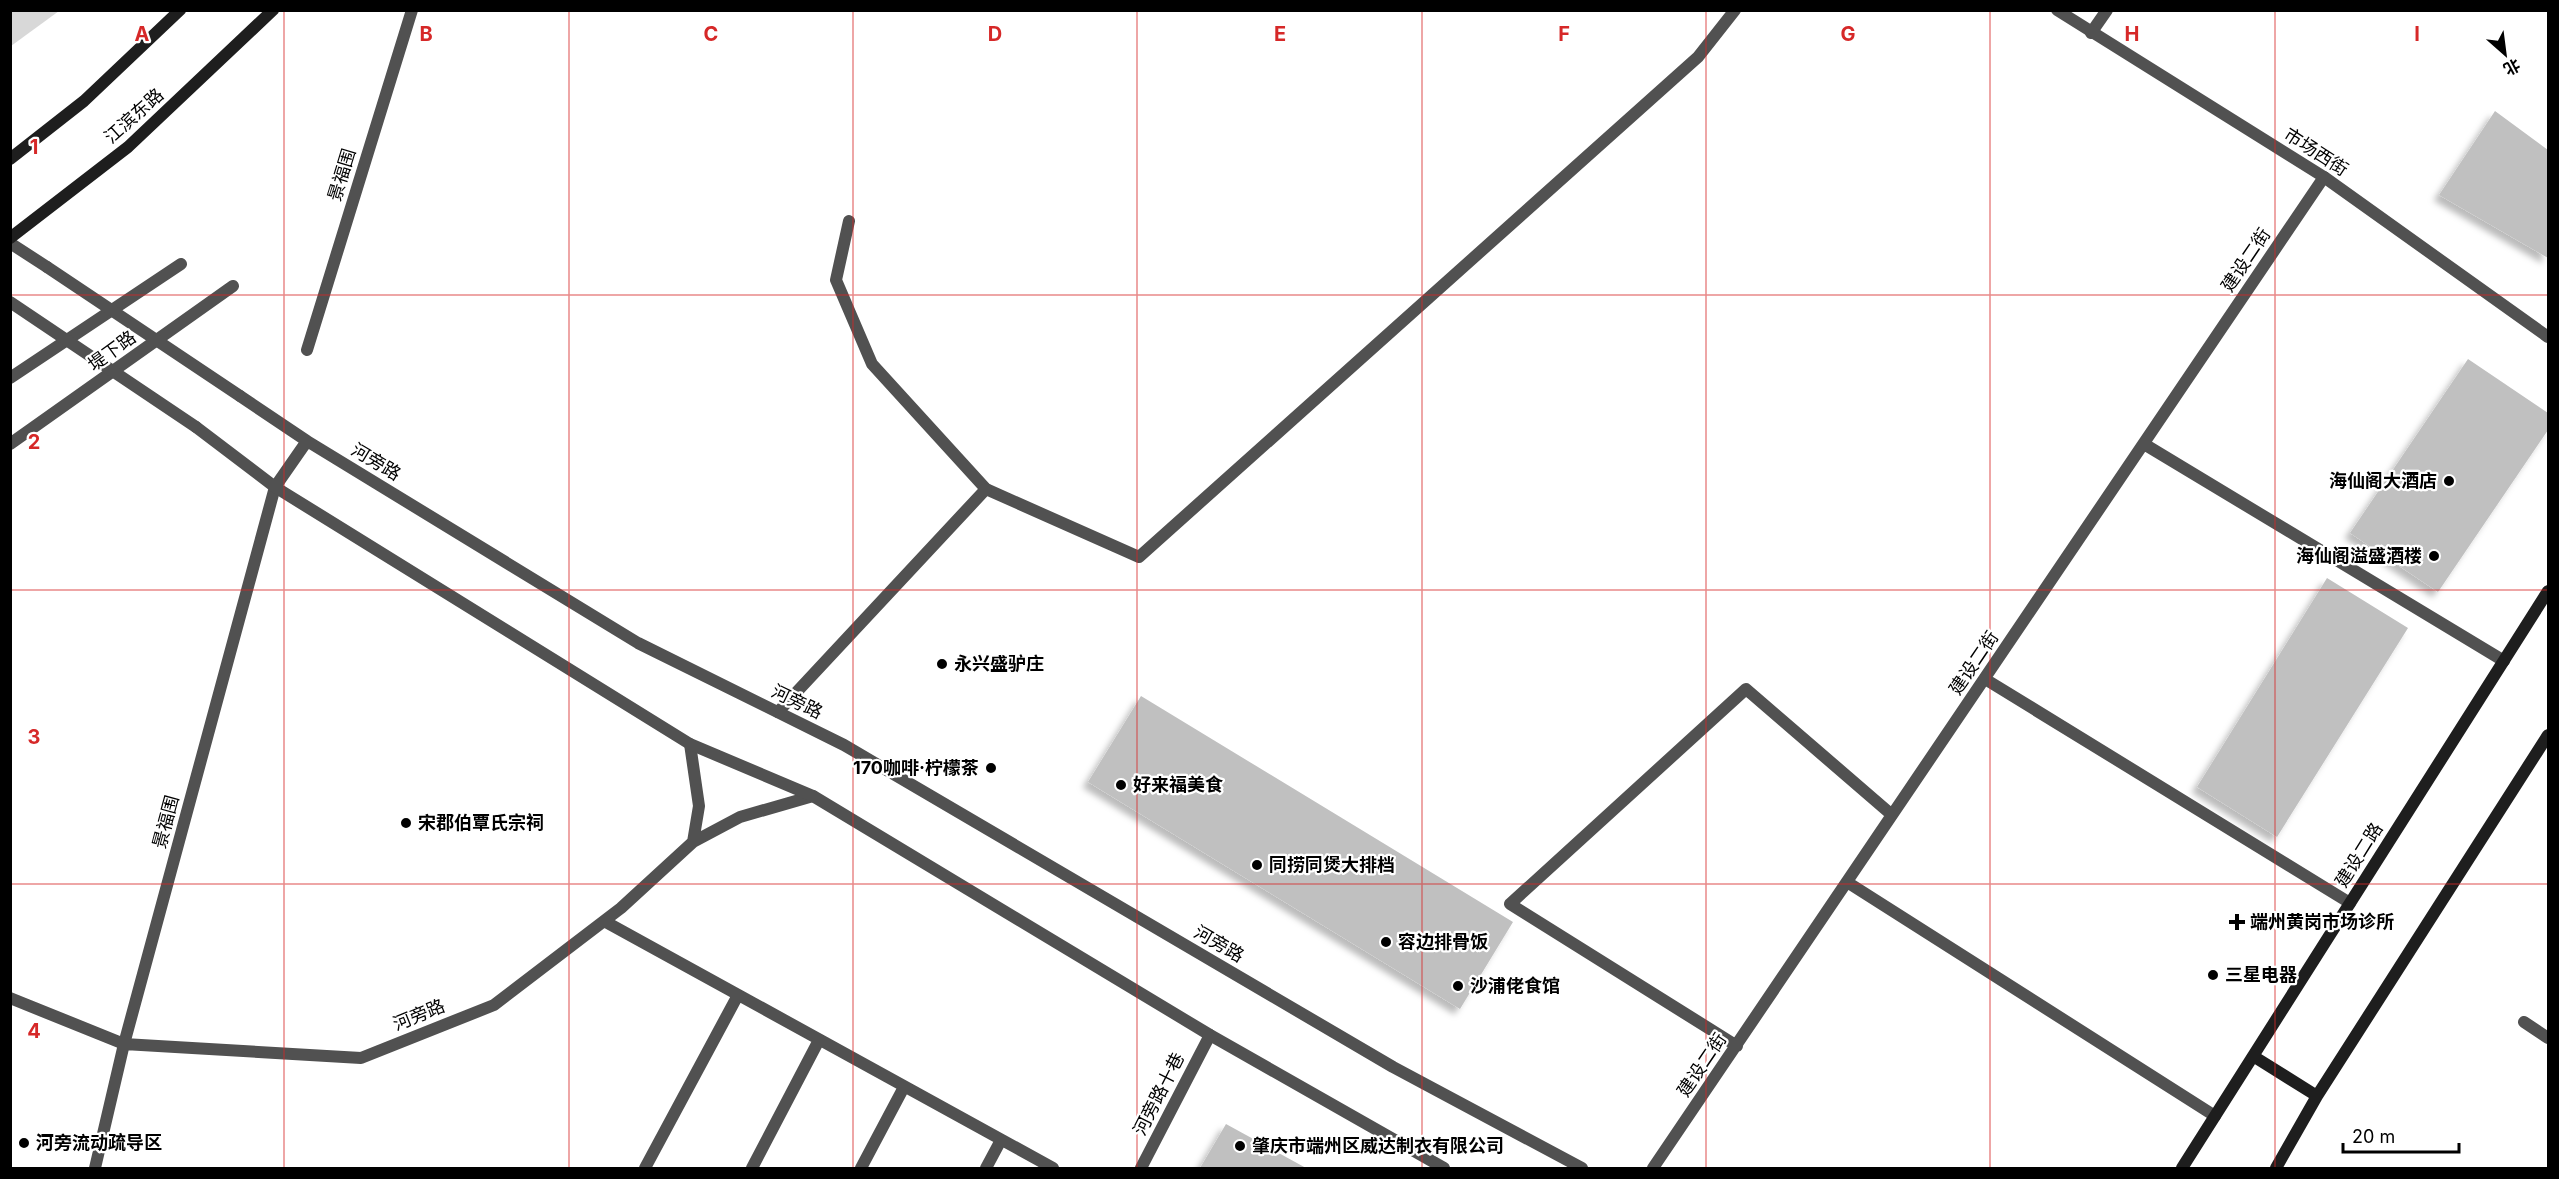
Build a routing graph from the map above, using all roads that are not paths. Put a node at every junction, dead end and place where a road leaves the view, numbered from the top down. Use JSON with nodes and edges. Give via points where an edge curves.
{"nodes":[{"id":1,"x":180,"y":10,"type":"edge"},
{"id":2,"x":273,"y":10,"type":"edge"},
{"id":3,"x":412,"y":10,"type":"edge"},
{"id":4,"x":1735,"y":10,"type":"edge"},
{"id":5,"x":2057,"y":10,"type":"edge"},
{"id":6,"x":2107,"y":10,"type":"edge"},
{"id":7,"x":2091,"y":33,"type":"junction"},
{"id":8,"x":10,"y":159,"type":"edge"},
{"id":9,"x":2324,"y":177,"type":"junction"},
{"id":10,"x":849,"y":221,"type":"dead end"},
{"id":11,"x":10,"y":238,"type":"edge"},
{"id":12,"x":10,"y":243,"type":"edge"},
{"id":13,"x":181,"y":264,"type":"dead end"},
{"id":14,"x":233,"y":286,"type":"dead end"},
{"id":15,"x":10,"y":302,"type":"edge"},
{"id":16,"x":2548,"y":337,"type":"edge"},
{"id":17,"x":307,"y":350,"type":"dead end"},
{"id":18,"x":10,"y":378,"type":"edge"},
{"id":19,"x":308,"y":441,"type":"junction"},
{"id":20,"x":10,"y":444,"type":"edge"},
{"id":21,"x":2144,"y":444,"type":"junction"},
{"id":22,"x":275,"y":487,"type":"junction"},
{"id":23,"x":986,"y":489,"type":"junction"},
{"id":24,"x":2548,"y":591,"type":"edge"},
{"id":25,"x":2504,"y":661,"type":"junction"},
{"id":26,"x":1984,"y":679,"type":"junction"},
{"id":27,"x":777,"y":712,"type":"junction"},
{"id":28,"x":2548,"y":735,"type":"edge"},
{"id":29,"x":690,"y":744,"type":"junction"},
{"id":30,"x":813,"y":796,"type":"junction"},
{"id":31,"x":1892,"y":814,"type":"junction"},
{"id":32,"x":693,"y":842,"type":"junction"},
{"id":33,"x":1847,"y":882,"type":"junction"},
{"id":34,"x":2350,"y":903,"type":"junction"},
{"id":35,"x":604,"y":921,"type":"junction"},
{"id":36,"x":738,"y":995,"type":"junction"},
{"id":37,"x":10,"y":998,"type":"edge"},
{"id":38,"x":2524,"y":1022,"type":"dead end"},
{"id":39,"x":1210,"y":1035,"type":"junction"},
{"id":40,"x":2548,"y":1038,"type":"edge"},
{"id":41,"x":819,"y":1040,"type":"junction"},
{"id":42,"x":124,"y":1044,"type":"junction"},
{"id":43,"x":1737,"y":1046,"type":"junction"},
{"id":44,"x":2253,"y":1056,"type":"junction"},
{"id":45,"x":904,"y":1087,"type":"junction"},
{"id":46,"x":2318,"y":1096,"type":"junction"},
{"id":47,"x":2215,"y":1116,"type":"junction"},
{"id":48,"x":1001,"y":1140,"type":"junction"},
{"id":49,"x":95,"y":1168,"type":"edge"},
{"id":50,"x":645,"y":1168,"type":"edge"},
{"id":51,"x":752,"y":1168,"type":"edge"},
{"id":52,"x":861,"y":1168,"type":"edge"},
{"id":53,"x":986,"y":1168,"type":"edge"},
{"id":54,"x":1053,"y":1168,"type":"edge"},
{"id":55,"x":1141,"y":1168,"type":"edge"},
{"id":56,"x":1444,"y":1168,"type":"edge"},
{"id":57,"x":1582,"y":1168,"type":"edge"},
{"id":58,"x":1653,"y":1168,"type":"edge"},
{"id":59,"x":2182,"y":1168,"type":"edge"},
{"id":60,"x":2276,"y":1168,"type":"edge"}],
"edges":[{"from":1,"to":8,"type":"main road","via":[[84,101]]},
{"from":2,"to":11,"type":"main road","name":"江滨东路","via":[[128,147]]},
{"from":3,"to":17,"type":"street","name":"景福围"},
{"from":4,"to":23,"type":"street","via":[[1698,57],[1139,556]]},
{"from":5,"to":7,"type":"street","name":"市场西街"},
{"from":6,"to":7,"type":"street"},
{"from":7,"to":9,"type":"street","name":"市场西街"},
{"from":9,"to":16,"type":"street","name":"市场西街"},
{"from":9,"to":21,"type":"street","name":"建设二街"},
{"from":10,"to":23,"type":"street","via":[[836,280],[872,364]]},
{"from":12,"to":19,"type":"street","name":"河旁路","bridge":true},
{"from":13,"to":18,"type":"street","name":"堤下路"},
{"from":14,"to":20,"type":"street","name":"堤下路"},
{"from":15,"to":22,"type":"street","bridge":true,"via":[[196,427]]},
{"from":19,"to":22,"type":"street"},
{"from":19,"to":27,"type":"street","name":"河旁路","via":[[638,643]]},
{"from":21,"to":25,"type":"street"},
{"from":21,"to":26,"type":"street","name":"建设二街"},
{"from":22,"to":29,"type":"street"},
{"from":22,"to":42,"type":"street","name":"景福围"},
{"from":23,"to":27,"type":"street"},
{"from":24,"to":25,"type":"main road","name":"建设二路"},
{"from":25,"to":34,"type":"main road","name":"建设二路"},
{"from":26,"to":31,"type":"street","name":"建设二街"},
{"from":26,"to":34,"type":"street"},
{"from":27,"to":57,"type":"street","name":"河旁路","via":[[844,745],[1393,1067]]},
{"from":28,"to":46,"type":"main road"},
{"from":29,"to":30,"type":"street"},
{"from":29,"to":32,"type":"street","via":[[699,806]]},
{"from":30,"to":32,"type":"street","name":"河旁路","via":[[740,817]]},
{"from":30,"to":39,"type":"street"},
{"from":31,"to":33,"type":"street","name":"建设二街"},
{"from":31,"to":43,"type":"street","via":[[1746,689],[1510,904]]},
{"from":32,"to":35,"type":"street","name":"河旁路"},
{"from":33,"to":43,"type":"street","name":"建设二街"},
{"from":33,"to":47,"type":"street"},
{"from":34,"to":44,"type":"main road","name":"建设二路"},
{"from":35,"to":36,"type":"street"},
{"from":35,"to":42,"type":"street","name":"河旁路","via":[[494,1005],[361,1058]]},
{"from":36,"to":41,"type":"street"},
{"from":36,"to":50,"type":"street"},
{"from":37,"to":42,"type":"street","name":"河旁路"},
{"from":38,"to":40,"type":"street"},
{"from":39,"to":55,"type":"street","name":"河旁路十巷"},
{"from":39,"to":56,"type":"street"},
{"from":41,"to":45,"type":"street"},
{"from":41,"to":51,"type":"street"},
{"from":42,"to":49,"type":"street","name":"景福围"},
{"from":43,"to":58,"type":"street","name":"建设二街"},
{"from":44,"to":46,"type":"main road"},
{"from":44,"to":47,"type":"main road","name":"建设二路"},
{"from":45,"to":48,"type":"street"},
{"from":45,"to":52,"type":"street"},
{"from":46,"to":60,"type":"main road"},
{"from":47,"to":59,"type":"main road","name":"建设二路"},
{"from":48,"to":53,"type":"street"},
{"from":48,"to":54,"type":"street"}]}
